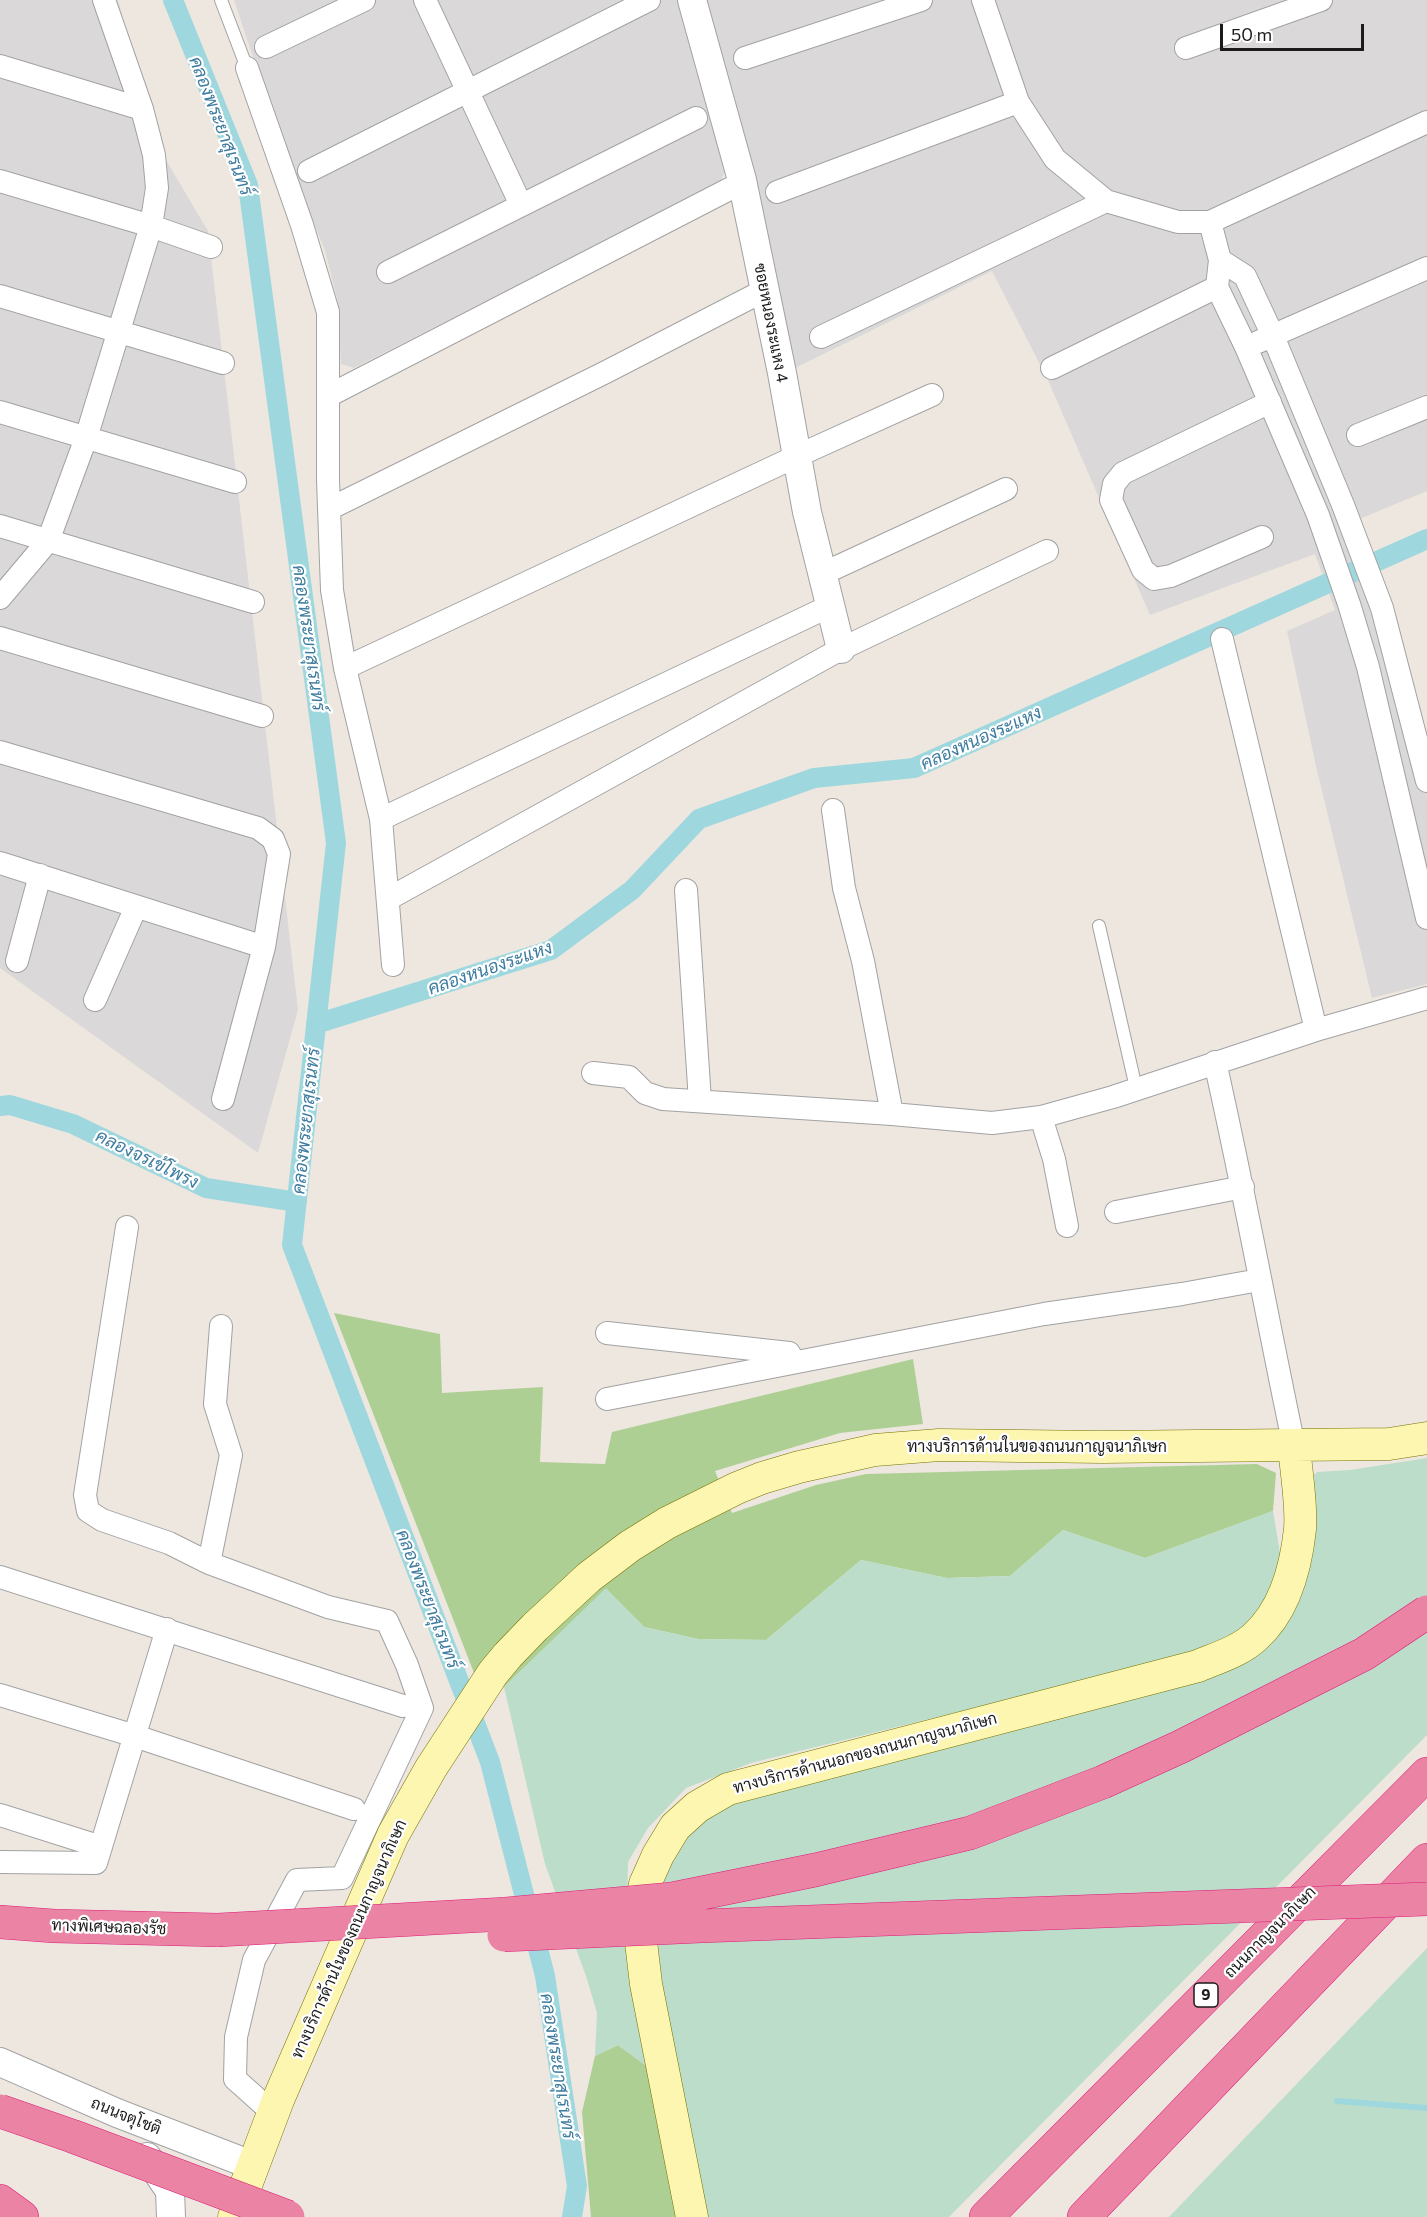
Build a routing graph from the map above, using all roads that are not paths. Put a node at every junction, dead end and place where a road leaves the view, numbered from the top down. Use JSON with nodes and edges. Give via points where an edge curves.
{"nodes":[{"id":1,"x":104,"y":0,"type":"edge"},
{"id":2,"x":221,"y":0,"type":"edge"},
{"id":3,"x":364,"y":0,"type":"edge"},
{"id":4,"x":425,"y":0,"type":"edge"},
{"id":5,"x":649,"y":0,"type":"edge"},
{"id":6,"x":692,"y":0,"type":"edge"},
{"id":7,"x":921,"y":0,"type":"edge"},
{"id":8,"x":982,"y":0,"type":"edge"},
{"id":9,"x":1321,"y":0,"type":"edge"},
{"id":10,"x":266,"y":47,"type":"dead end"},
{"id":11,"x":1186,"y":48,"type":"dead end"},
{"id":12,"x":744,"y":58,"type":"dead end"},
{"id":13,"x":0,"y":66,"type":"edge"},
{"id":14,"x":248,"y":68,"type":"joint"},
{"id":15,"x":467,"y":92,"type":"junction"},
{"id":16,"x":1018,"y":102,"type":"junction"},
{"id":17,"x":142,"y":109,"type":"junction"},
{"id":18,"x":696,"y":118,"type":"dead end"},
{"id":19,"x":1427,"y":122,"type":"edge"},
{"id":20,"x":309,"y":171,"type":"dead end"},
{"id":21,"x":0,"y":181,"type":"edge"},
{"id":22,"x":742,"y":182,"type":"junction"},
{"id":23,"x":777,"y":192,"type":"dead end"},
{"id":24,"x":1106,"y":201,"type":"junction"},
{"id":25,"x":521,"y":205,"type":"junction"},
{"id":26,"x":1210,"y":222,"type":"junction"},
{"id":27,"x":151,"y":226,"type":"junction"},
{"id":28,"x":211,"y":247,"type":"dead end"},
{"id":29,"x":1220,"y":260,"type":"junction"},
{"id":30,"x":1427,"y":267,"type":"edge"},
{"id":31,"x":388,"y":272,"type":"dead end"},
{"id":32,"x":1217,"y":287,"type":"junction"},
{"id":33,"x":765,"y":290,"type":"junction"},
{"id":34,"x":0,"y":296,"type":"edge"},
{"id":35,"x":118,"y":331,"type":"junction"},
{"id":36,"x":1273,"y":336,"type":"junction"},
{"id":37,"x":821,"y":337,"type":"dead end"},
{"id":38,"x":1246,"y":347,"type":"junction"},
{"id":39,"x":223,"y":363,"type":"dead end"},
{"id":40,"x":1052,"y":368,"type":"dead end"},
{"id":41,"x":932,"y":395,"type":"dead end"},
{"id":42,"x":328,"y":396,"type":"junction"},
{"id":43,"x":1270,"y":402,"type":"junction"},
{"id":44,"x":1427,"y":407,"type":"edge"},
{"id":45,"x":0,"y":412,"type":"edge"},
{"id":46,"x":1358,"y":435,"type":"dead end"},
{"id":47,"x":86,"y":438,"type":"junction"},
{"id":48,"x":797,"y":456,"type":"junction"},
{"id":49,"x":235,"y":482,"type":"dead end"},
{"id":50,"x":1006,"y":489,"type":"dead end"},
{"id":51,"x":1343,"y":505,"type":"junction"},
{"id":52,"x":329,"y":509,"type":"junction"},
{"id":53,"x":1318,"y":515,"type":"junction"},
{"id":54,"x":0,"y":526,"type":"edge"},
{"id":55,"x":1262,"y":537,"type":"dead end"},
{"id":56,"x":48,"y":541,"type":"junction"},
{"id":57,"x":1047,"y":551,"type":"dead end"},
{"id":58,"x":822,"y":574,"type":"junction"},
{"id":59,"x":0,"y":598,"type":"edge"},
{"id":60,"x":253,"y":602,"type":"dead end"},
{"id":61,"x":830,"y":606,"type":"junction"},
{"id":62,"x":0,"y":638,"type":"edge"},
{"id":63,"x":1222,"y":639,"type":"dead end"},
{"id":64,"x":841,"y":649,"type":"junction"},
{"id":65,"x":1395,"y":657,"type":"junction"},
{"id":66,"x":1368,"y":667,"type":"junction"},
{"id":67,"x":345,"y":668,"type":"junction"},
{"id":68,"x":262,"y":716,"type":"dead end"},
{"id":69,"x":0,"y":752,"type":"edge"},
{"id":70,"x":1427,"y":781,"type":"edge"},
{"id":71,"x":833,"y":810,"type":"dead end"},
{"id":72,"x":381,"y":819,"type":"junction"},
{"id":73,"x":0,"y":863,"type":"edge"},
{"id":74,"x":40,"y":875,"type":"junction"},
{"id":75,"x":686,"y":890,"type":"dead end"},
{"id":76,"x":388,"y":899,"type":"junction"},
{"id":77,"x":136,"y":907,"type":"junction"},
{"id":78,"x":1427,"y":918,"type":"edge"},
{"id":79,"x":1099,"y":927,"type":"dead end"},
{"id":80,"x":264,"y":947,"type":"junction"},
{"id":81,"x":17,"y":961,"type":"dead end"},
{"id":82,"x":393,"y":965,"type":"dead end"},
{"id":83,"x":1427,"y":998,"type":"edge"},
{"id":84,"x":95,"y":1000,"type":"dead end"},
{"id":85,"x":1316,"y":1030,"type":"junction"},
{"id":86,"x":1215,"y":1062,"type":"junction"},
{"id":87,"x":593,"y":1073,"type":"dead end"},
{"id":88,"x":1136,"y":1088,"type":"junction"},
{"id":89,"x":223,"y":1099,"type":"dead end"},
{"id":90,"x":700,"y":1101,"type":"junction"},
{"id":91,"x":892,"y":1114,"type":"junction"},
{"id":92,"x":1041,"y":1117,"type":"junction"},
{"id":93,"x":1243,"y":1187,"type":"junction"},
{"id":94,"x":1116,"y":1212,"type":"dead end"},
{"id":95,"x":1066,"y":1226,"type":"dead end"},
{"id":96,"x":127,"y":1227,"type":"dead end"},
{"id":97,"x":1258,"y":1275,"type":"junction"},
{"id":98,"x":221,"y":1326,"type":"dead end"},
{"id":99,"x":608,"y":1333,"type":"dead end"},
{"id":100,"x":789,"y":1359,"type":"junction"},
{"id":101,"x":607,"y":1399,"type":"dead end"},
{"id":102,"x":1427,"y":1438,"type":"edge"},
{"id":103,"x":1294,"y":1446,"type":"junction"},
{"id":104,"x":209,"y":1563,"type":"junction"},
{"id":105,"x":0,"y":1577,"type":"edge"},
{"id":106,"x":1427,"y":1612,"type":"edge"},
{"id":107,"x":167,"y":1629,"type":"junction"},
{"id":108,"x":0,"y":1695,"type":"edge"},
{"id":109,"x":403,"y":1707,"type":"dead end"},
{"id":110,"x":135,"y":1736,"type":"junction"},
{"id":111,"x":1427,"y":1774,"type":"edge"},
{"id":112,"x":354,"y":1809,"type":"dead end"},
{"id":113,"x":0,"y":1815,"type":"edge"},
{"id":114,"x":101,"y":1847,"type":"junction"},
{"id":115,"x":1427,"y":1860,"type":"edge"},
{"id":116,"x":0,"y":1862,"type":"edge"},
{"id":117,"x":1427,"y":1899,"type":"edge"},
{"id":118,"x":0,"y":1922,"type":"edge"},
{"id":119,"x":218,"y":1930,"type":"junction"},
{"id":120,"x":0,"y":2062,"type":"edge"},
{"id":121,"x":276,"y":2106,"type":"junction"},
{"id":122,"x":0,"y":2110,"type":"edge"},
{"id":123,"x":117,"y":2113,"type":"junction"},
{"id":124,"x":254,"y":2166,"type":"junction"},
{"id":125,"x":0,"y":2201,"type":"edge"},
{"id":126,"x":22,"y":2217,"type":"edge"},
{"id":127,"x":171,"y":2217,"type":"edge"},
{"id":128,"x":234,"y":2217,"type":"edge"},
{"id":129,"x":288,"y":2217,"type":"edge"},
{"id":130,"x":692,"y":2217,"type":"edge"},
{"id":131,"x":986,"y":2217,"type":"edge"},
{"id":132,"x":1084,"y":2217,"type":"edge"}],
"edges":[{"from":1,"to":17,"type":"street"},
{"from":2,"to":14,"type":"lane"},
{"from":3,"to":10,"type":"street"},
{"from":4,"to":15,"type":"street"},
{"from":5,"to":15,"type":"street"},
{"from":6,"to":22,"type":"street","name":"ซอยหนองระแหง 4"},
{"from":7,"to":12,"type":"street"},
{"from":8,"to":16,"type":"street"},
{"from":9,"to":11,"type":"street"},
{"from":13,"to":17,"type":"street"},
{"from":14,"to":42,"type":"street","via":[[328,312]]},
{"from":15,"to":20,"type":"street"},
{"from":15,"to":25,"type":"street"},
{"from":16,"to":23,"type":"street"},
{"from":16,"to":24,"type":"street","via":[[1055,159]]},
{"from":17,"to":27,"type":"street","via":[[154,155],[157,188]]},
{"from":18,"to":25,"type":"street"},
{"from":19,"to":26,"type":"street"},
{"from":21,"to":27,"type":"street"},
{"from":22,"to":33,"type":"street","name":"ซอยหนองระแหง 4"},
{"from":22,"to":42,"type":"street"},
{"from":24,"to":26,"type":"street","via":[[1178,222]]},
{"from":24,"to":37,"type":"street"},
{"from":25,"to":31,"type":"street"},
{"from":26,"to":29,"type":"street"},
{"from":27,"to":28,"type":"street"},
{"from":27,"to":35,"type":"street"},
{"from":29,"to":32,"type":"street"},
{"from":29,"to":36,"type":"street","via":[[1245,276]]},
{"from":30,"to":36,"type":"street"},
{"from":32,"to":38,"type":"street"},
{"from":32,"to":40,"type":"street"},
{"from":33,"to":48,"type":"street","name":"ซอยหนองระแหง 4"},
{"from":33,"to":52,"type":"street"},
{"from":34,"to":35,"type":"street"},
{"from":35,"to":39,"type":"street"},
{"from":35,"to":47,"type":"street"},
{"from":36,"to":38,"type":"street"},
{"from":36,"to":51,"type":"street"},
{"from":38,"to":43,"type":"street"},
{"from":41,"to":48,"type":"street"},
{"from":42,"to":52,"type":"street"},
{"from":43,"to":53,"type":"street"},
{"from":43,"to":55,"type":"street","via":[[1123,473],[1114,484],[1111,500],[1143,570],[1154,579],[1171,576]]},
{"from":44,"to":46,"type":"street"},
{"from":45,"to":47,"type":"street"},
{"from":47,"to":49,"type":"street"},
{"from":47,"to":56,"type":"street"},
{"from":48,"to":58,"type":"street","name":"ซอยหนองระแหง 4"},
{"from":48,"to":67,"type":"street"},
{"from":50,"to":58,"type":"street"},
{"from":51,"to":53,"type":"street"},
{"from":51,"to":65,"type":"street","via":[[1378,596]]},
{"from":52,"to":67,"type":"street","via":[[332,590]]},
{"from":53,"to":66,"type":"street"},
{"from":54,"to":56,"type":"street"},
{"from":56,"to":59,"type":"street"},
{"from":56,"to":60,"type":"street"},
{"from":57,"to":64,"type":"street"},
{"from":58,"to":61,"type":"street","name":"ซอยหนองระแหง 4"},
{"from":61,"to":64,"type":"street","name":"ซอยหนองระแหง 4"},
{"from":61,"to":72,"type":"street"},
{"from":62,"to":68,"type":"street"},
{"from":63,"to":85,"type":"street"},
{"from":64,"to":76,"type":"street"},
{"from":65,"to":66,"type":"street"},
{"from":65,"to":70,"type":"street"},
{"from":66,"to":78,"type":"street"},
{"from":67,"to":72,"type":"street"},
{"from":69,"to":80,"type":"street","via":[[258,828],[273,839],[279,854]]},
{"from":71,"to":91,"type":"street","via":[[844,888],[863,961]]},
{"from":72,"to":76,"type":"street"},
{"from":73,"to":74,"type":"street"},
{"from":74,"to":77,"type":"street"},
{"from":74,"to":81,"type":"street"},
{"from":75,"to":90,"type":"street"},
{"from":76,"to":82,"type":"street"},
{"from":77,"to":80,"type":"street"},
{"from":77,"to":84,"type":"street"},
{"from":79,"to":88,"type":"lane"},
{"from":80,"to":89,"type":"street"},
{"from":83,"to":85,"type":"street"},
{"from":85,"to":86,"type":"street"},
{"from":86,"to":88,"type":"street"},
{"from":86,"to":93,"type":"street"},
{"from":87,"to":90,"type":"street","via":[[629,1077],[645,1093],[663,1099]]},
{"from":88,"to":92,"type":"street"},
{"from":90,"to":91,"type":"street"},
{"from":91,"to":92,"type":"street","via":[[992,1124]]},
{"from":92,"to":95,"type":"street","via":[[1054,1159]]},
{"from":93,"to":94,"type":"street"},
{"from":93,"to":97,"type":"street"},
{"from":96,"to":104,"type":"street","via":[[85,1495],[88,1511]]},
{"from":97,"to":100,"type":"street","via":[[1043,1304]]},
{"from":97,"to":103,"type":"street"},
{"from":98,"to":104,"type":"street","via":[[215,1404],[231,1455]]},
{"from":99,"to":100,"type":"street"},
{"from":100,"to":101,"type":"street","via":[[777,1367]]},
{"from":102,"to":103,"type":"main road","name":"ทางบริการด้านในของถนนกาญจนาภิเษก","via":[[1389,1444]]},
{"from":103,"to":121,"type":"main road","name":"ทางบริการด้านในของถนนกาญจนาภิเษก","via":[[939,1445],[875,1450],[799,1467],[736,1488],[630,1546],[589,1577],[521,1641],[493,1673],[431,1768],[393,1835]]},
{"from":103,"to":130,"type":"main road","name":"ทางบริการด้านนอกของถนนกาญจนาภิเษก","via":[[1300,1527],[1290,1580],[1283,1600],[1255,1637],[1232,1652],[1198,1666],[729,1789],[696,1807],[675,1827],[645,1884],[638,1917],[646,1984]]},
{"from":104,"to":121,"type":"street","via":[[328,1607],[387,1621],[422,1708],[342,1878],[297,1880],[254,1960],[236,2037],[235,2079]]},
{"from":105,"to":107,"type":"street"},
{"from":106,"to":119,"type":"highway","bridge":true,"via":[[1364,1654],[1191,1742],[1102,1782],[970,1833],[672,1899],[506,1914]]},
{"from":107,"to":109,"type":"street"},
{"from":107,"to":110,"type":"street"},
{"from":108,"to":110,"type":"street"},
{"from":110,"to":112,"type":"street"},
{"from":110,"to":114,"type":"street"},
{"from":111,"to":131,"type":"highway","name":"ถนนกาญจนาภิเษก","number":"9"},
{"from":113,"to":114,"type":"street"},
{"from":114,"to":116,"type":"street","via":[[96,1863]]},
{"from":115,"to":132,"type":"highway"},
{"from":117,"to":119,"type":"highway","bridge":true,"via":[[469,1936]]},
{"from":118,"to":119,"type":"highway","name":"ทางพิเศษฉลองรัช"},
{"from":120,"to":123,"type":"street","name":"ถนนจตุโชติ"},
{"from":121,"to":124,"type":"main road","name":"ทางบริการด้านในของถนนกาญจนาภิเษก"},
{"from":122,"to":129,"type":"highway","bridge":true},
{"from":123,"to":124,"type":"street","name":"ถนนจตุโชติ"},
{"from":123,"to":127,"type":"street","via":[[170,2191]]},
{"from":124,"to":128,"type":"main road","name":"ทางบริการด้านในของถนนกาญจนาภิเษก"},
{"from":125,"to":126,"type":"highway"}]}
